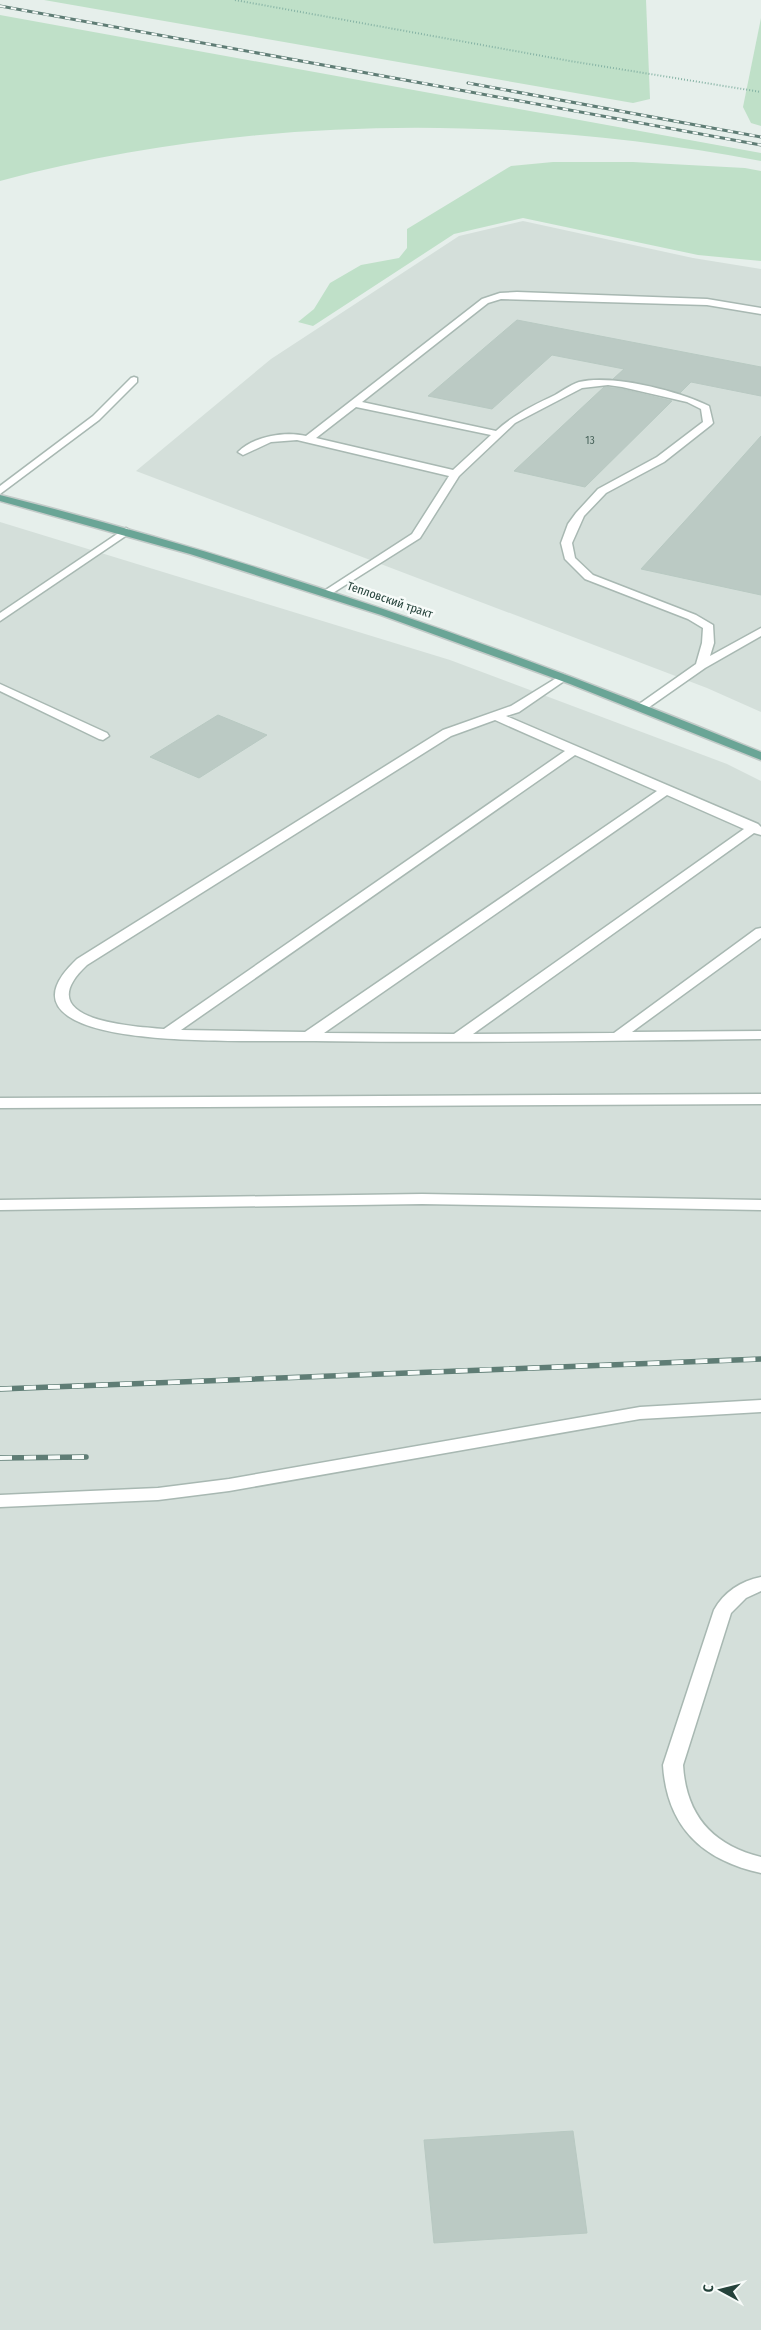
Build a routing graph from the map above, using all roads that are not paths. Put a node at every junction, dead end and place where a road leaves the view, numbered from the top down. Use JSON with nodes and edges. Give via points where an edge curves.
{"nodes":[{"id":1,"x":761,"y":311,"type":"edge"},
{"id":2,"x":134,"y":380,"type":"dead end"},
{"id":3,"x":355,"y":404,"type":"junction"},
{"id":4,"x":498,"y":434,"type":"junction"},
{"id":5,"x":309,"y":439,"type":"junction"},
{"id":6,"x":243,"y":452,"type":"dead end"},
{"id":7,"x":455,"y":474,"type":"junction"},
{"id":8,"x":0,"y":491,"type":"edge"},
{"id":9,"x":0,"y":498,"type":"edge"},
{"id":10,"x":126,"y":531,"type":"junction"},
{"id":11,"x":328,"y":593,"type":"junction"},
{"id":12,"x":0,"y":618,"type":"edge"},
{"id":13,"x":761,"y":631,"type":"edge"},
{"id":14,"x":701,"y":666,"type":"junction"},
{"id":15,"x":563,"y":677,"type":"junction"},
{"id":16,"x":0,"y":687,"type":"edge"},
{"id":17,"x":641,"y":707,"type":"junction"},
{"id":18,"x":496,"y":716,"type":"junction"},
{"id":19,"x":103,"y":736,"type":"dead end"},
{"id":20,"x":574,"y":750,"type":"junction"},
{"id":21,"x":761,"y":756,"type":"edge"},
{"id":22,"x":667,"y":790,"type":"junction"},
{"id":23,"x":757,"y":829,"type":"edge"},
{"id":24,"x":761,"y":932,"type":"edge"},
{"id":25,"x":167,"y":1033,"type":"junction"},
{"id":26,"x":761,"y":1035,"type":"edge"},
{"id":27,"x":308,"y":1037,"type":"junction"},
{"id":28,"x":617,"y":1037,"type":"junction"},
{"id":29,"x":456,"y":1039,"type":"junction"},
{"id":30,"x":761,"y":1099,"type":"edge"},
{"id":31,"x":0,"y":1103,"type":"edge"},
{"id":32,"x":761,"y":1204,"type":"edge"},
{"id":33,"x":0,"y":1205,"type":"edge"},
{"id":34,"x":761,"y":1406,"type":"edge"},
{"id":35,"x":0,"y":1500,"type":"edge"},
{"id":36,"x":761,"y":1584,"type":"edge"},
{"id":37,"x":761,"y":1865,"type":"edge"}],
"edges":[{"from":1,"to":3,"type":"lane","via":[[707,302],[517,295],[492,298]]},
{"from":2,"to":8,"type":"lane","via":[[96,418]]},
{"from":3,"to":4,"type":"lane"},
{"from":3,"to":5,"type":"lane"},
{"from":4,"to":7,"type":"lane"},
{"from":4,"to":14,"type":"lane","via":[[520,415],[580,385],[593,383],[637,386],[690,400],[706,408],[708,423],[688,441],[607,488],[596,498],[576,520],[568,536],[567,552],[589,577],[709,626]]},
{"from":5,"to":6,"type":"lane","via":[[269,439]]},
{"from":5,"to":7,"type":"lane"},
{"from":7,"to":11,"type":"lane","via":[[416,536]]},
{"from":9,"to":10,"type":"main road","name":"Тепловский тракт"},
{"from":10,"to":11,"type":"main road","name":"Тепловский тракт"},
{"from":10,"to":12,"type":"lane"},
{"from":11,"to":15,"type":"main road","name":"Тепловский тракт"},
{"from":13,"to":14,"type":"lane"},
{"from":14,"to":17,"type":"lane"},
{"from":15,"to":17,"type":"main road","name":"Тепловский тракт"},
{"from":15,"to":18,"type":"lane","via":[[521,706]]},
{"from":16,"to":19,"type":"lane"},
{"from":17,"to":21,"type":"main road","name":"Тепловский тракт"},
{"from":18,"to":20,"type":"lane"},
{"from":18,"to":25,"type":"lane","via":[[457,728],[438,738],[82,962],[62,984],[66,1006],[77,1015],[121,1028]]},
{"from":20,"to":22,"type":"lane"},
{"from":20,"to":25,"type":"lane"},
{"from":22,"to":23,"type":"lane"},
{"from":22,"to":27,"type":"lane"},
{"from":23,"to":29,"type":"lane"},
{"from":24,"to":28,"type":"lane"},
{"from":25,"to":27,"type":"lane"},
{"from":26,"to":28,"type":"lane"},
{"from":27,"to":29,"type":"lane"},
{"from":28,"to":29,"type":"lane"},
{"from":30,"to":31,"type":"lane"},
{"from":32,"to":33,"type":"lane","via":[[412,1200]]},
{"from":34,"to":35,"type":"lane","via":[[640,1413],[239,1484],[158,1494]]},
{"from":36,"to":37,"type":"lane","via":[[749,1585],[736,1594],[723,1610],[673,1765],[672,1782],[688,1822],[699,1835],[736,1859]]}]}
